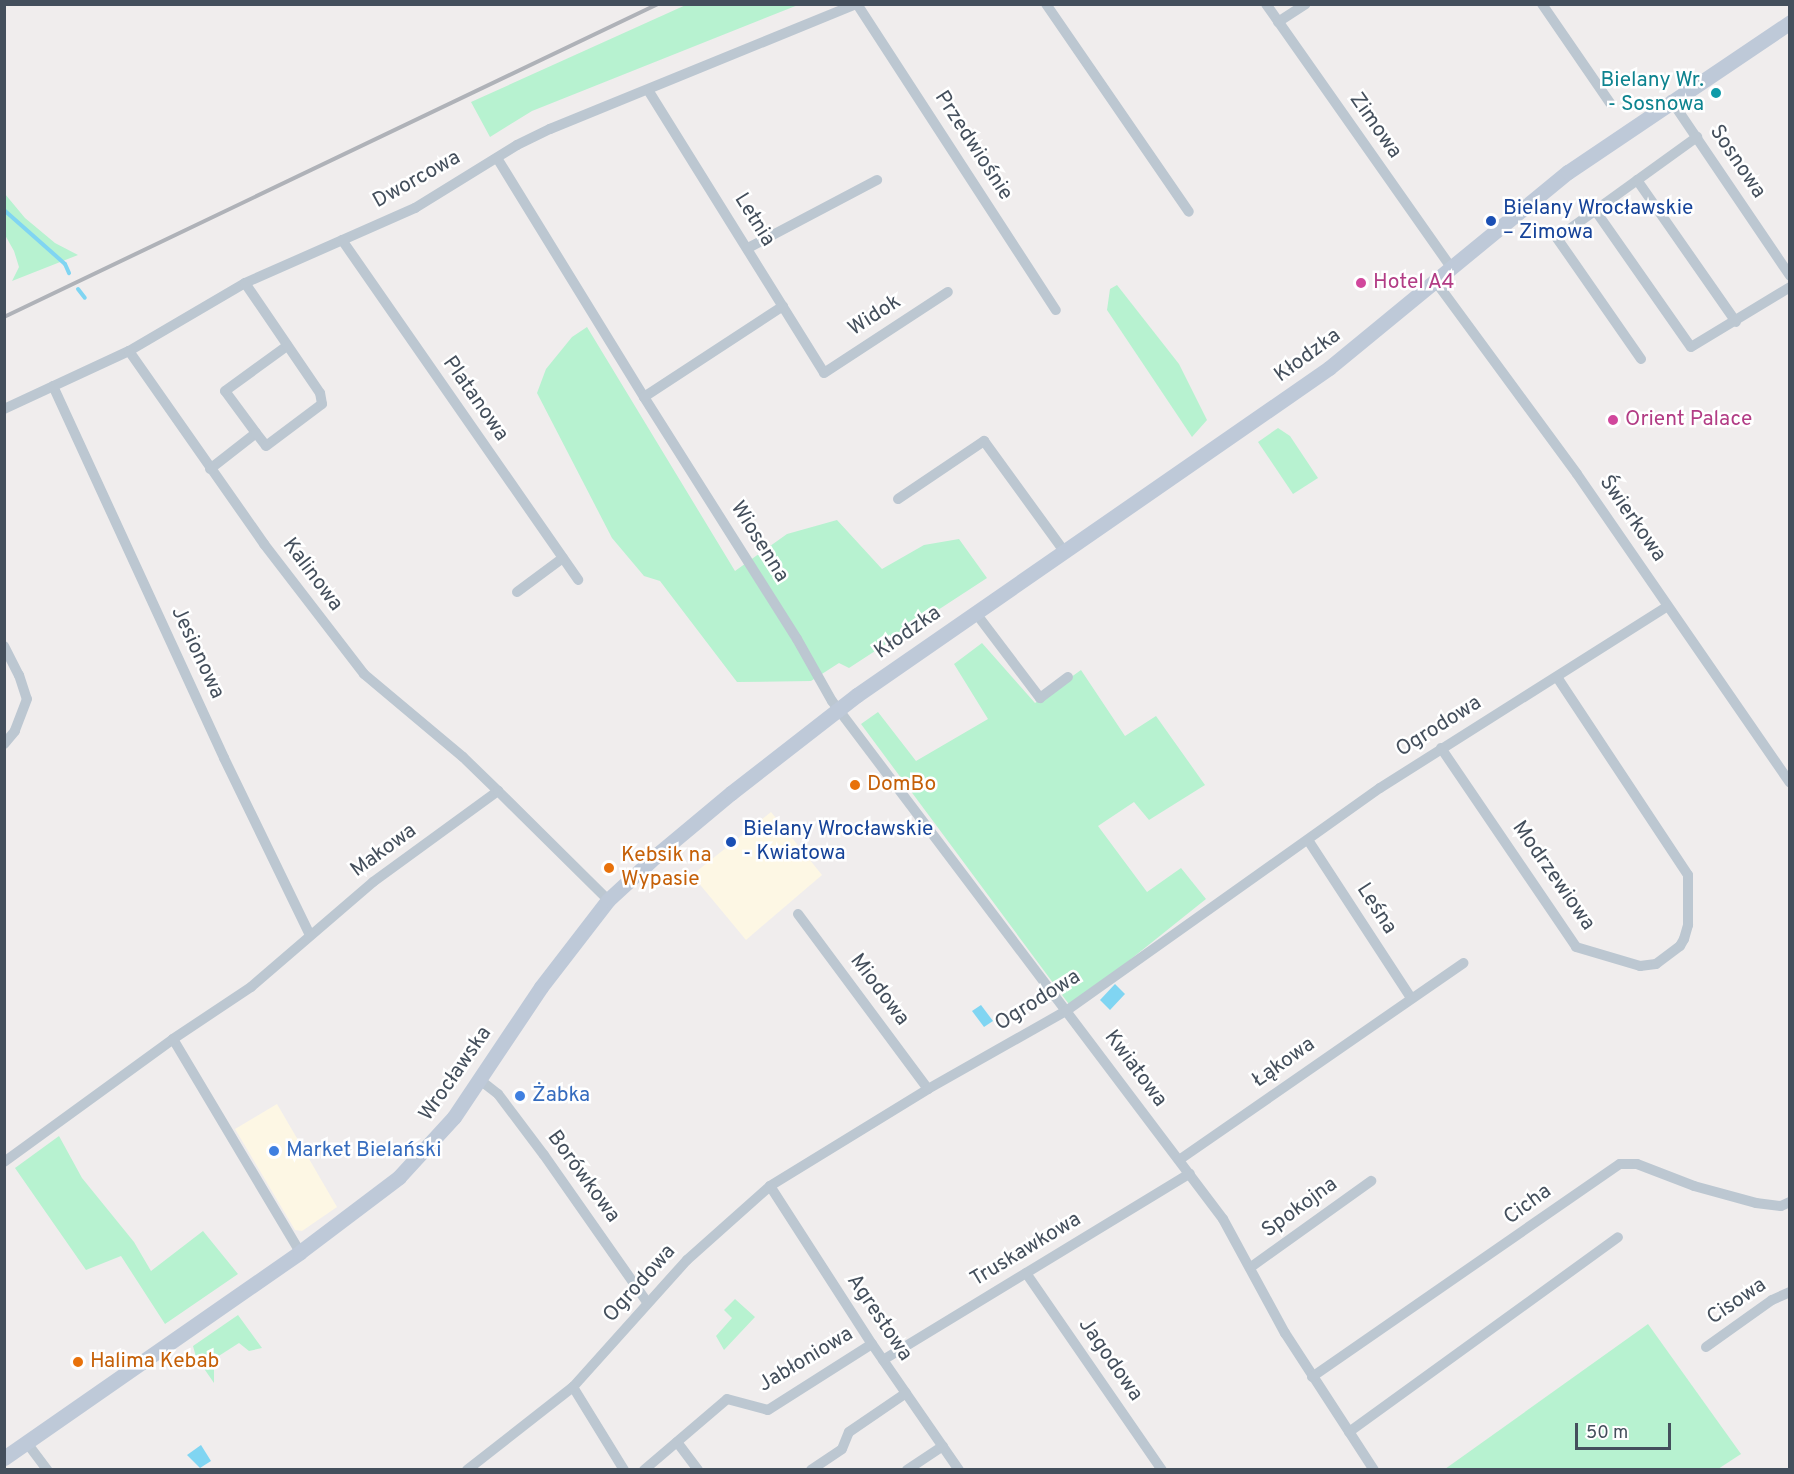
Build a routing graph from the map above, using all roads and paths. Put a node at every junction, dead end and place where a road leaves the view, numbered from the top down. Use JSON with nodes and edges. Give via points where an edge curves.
{"nodes":[{"id":1,"x":857,"y":4,"type":"edge"},
{"id":2,"x":1046,"y":4,"type":"edge"},
{"id":3,"x":1266,"y":4,"type":"edge"},
{"id":4,"x":1306,"y":4,"type":"edge"},
{"id":5,"x":1542,"y":4,"type":"edge"},
{"id":6,"x":1278,"y":22,"type":"junction"},
{"id":7,"x":1790,"y":22,"type":"edge"},
{"id":8,"x":648,"y":90,"type":"junction"},
{"id":9,"x":1671,"y":100,"type":"junction"},
{"id":10,"x":1610,"y":103,"type":"dead end"},
{"id":11,"x":1697,"y":137,"type":"junction"},
{"id":12,"x":497,"y":158,"type":"junction"},
{"id":13,"x":877,"y":180,"type":"dead end"},
{"id":14,"x":1637,"y":180,"type":"junction"},
{"id":15,"x":1595,"y":210,"type":"junction"},
{"id":16,"x":1189,"y":212,"type":"dead end"},
{"id":17,"x":342,"y":240,"type":"junction"},
{"id":18,"x":748,"y":248,"type":"junction"},
{"id":19,"x":1452,"y":269,"type":"junction"},
{"id":20,"x":1790,"y":276,"type":"edge"},
{"id":21,"x":1436,"y":282,"type":"junction"},
{"id":22,"x":245,"y":283,"type":"junction"},
{"id":23,"x":1790,"y":287,"type":"edge"},
{"id":24,"x":948,"y":292,"type":"dead end"},
{"id":25,"x":783,"y":306,"type":"junction"},
{"id":26,"x":1056,"y":310,"type":"dead end"},
{"id":27,"x":1736,"y":322,"type":"junction"},
{"id":28,"x":287,"y":346,"type":"junction"},
{"id":29,"x":129,"y":351,"type":"junction"},
{"id":30,"x":1641,"y":359,"type":"dead end"},
{"id":31,"x":824,"y":373,"type":"joint"},
{"id":32,"x":53,"y":386,"type":"junction"},
{"id":33,"x":644,"y":397,"type":"junction"},
{"id":34,"x":4,"y":409,"type":"edge"},
{"id":35,"x":256,"y":433,"type":"junction"},
{"id":36,"x":210,"y":469,"type":"junction"},
{"id":37,"x":898,"y":499,"type":"dead end"},
{"id":38,"x":1064,"y":551,"type":"junction"},
{"id":39,"x":563,"y":558,"type":"junction"},
{"id":40,"x":578,"y":580,"type":"dead end"},
{"id":41,"x":517,"y":592,"type":"dead end"},
{"id":42,"x":1666,"y":607,"type":"junction"},
{"id":43,"x":975,"y":612,"type":"junction"},
{"id":44,"x":4,"y":646,"type":"edge"},
{"id":45,"x":1068,"y":677,"type":"dead end"},
{"id":46,"x":1557,"y":677,"type":"junction"},
{"id":47,"x":838,"y":709,"type":"junction"},
{"id":48,"x":4,"y":744,"type":"edge"},
{"id":49,"x":1441,"y":748,"type":"junction"},
{"id":50,"x":1790,"y":783,"type":"edge"},
{"id":51,"x":498,"y":791,"type":"junction"},
{"id":52,"x":1308,"y":840,"type":"junction"},
{"id":53,"x":608,"y":900,"type":"junction"},
{"id":54,"x":798,"y":914,"type":"dead end"},
{"id":55,"x":310,"y":934,"type":"junction"},
{"id":56,"x":1464,"y":963,"type":"dead end"},
{"id":57,"x":1411,"y":998,"type":"junction"},
{"id":58,"x":1066,"y":1011,"type":"junction"},
{"id":59,"x":173,"y":1039,"type":"junction"},
{"id":60,"x":480,"y":1080,"type":"junction"},
{"id":61,"x":928,"y":1089,"type":"junction"},
{"id":62,"x":1179,"y":1160,"type":"junction"},
{"id":63,"x":4,"y":1162,"type":"edge"},
{"id":64,"x":1190,"y":1173,"type":"junction"},
{"id":65,"x":1371,"y":1180,"type":"dead end"},
{"id":66,"x":770,"y":1186,"type":"junction"},
{"id":67,"x":1790,"y":1202,"type":"edge"},
{"id":68,"x":1618,"y":1237,"type":"dead end"},
{"id":69,"x":300,"y":1252,"type":"junction"},
{"id":70,"x":1251,"y":1267,"type":"junction"},
{"id":71,"x":1026,"y":1273,"type":"junction"},
{"id":72,"x":1790,"y":1292,"type":"edge"},
{"id":73,"x":647,"y":1302,"type":"junction"},
{"id":74,"x":872,"y":1344,"type":"junction"},
{"id":75,"x":1706,"y":1347,"type":"dead end"},
{"id":76,"x":883,"y":1360,"type":"junction"},
{"id":77,"x":1312,"y":1377,"type":"junction"},
{"id":78,"x":573,"y":1387,"type":"junction"},
{"id":79,"x":906,"y":1394,"type":"junction"},
{"id":80,"x":1349,"y":1432,"type":"junction"},
{"id":81,"x":677,"y":1442,"type":"junction"},
{"id":82,"x":27,"y":1443,"type":"junction"},
{"id":83,"x":943,"y":1446,"type":"junction"},
{"id":84,"x":4,"y":1458,"type":"edge"},
{"id":85,"x":47,"y":1470,"type":"edge"},
{"id":86,"x":467,"y":1470,"type":"edge"},
{"id":87,"x":624,"y":1470,"type":"edge"},
{"id":88,"x":644,"y":1470,"type":"edge"},
{"id":89,"x":698,"y":1470,"type":"edge"},
{"id":90,"x":811,"y":1470,"type":"edge"},
{"id":91,"x":907,"y":1470,"type":"edge"},
{"id":92,"x":959,"y":1470,"type":"edge"},
{"id":93,"x":1162,"y":1470,"type":"edge"},
{"id":94,"x":1374,"y":1470,"type":"edge"}],
"edges":[{"from":1,"to":8,"type":"street","name":"Dworcowa"},
{"from":1,"to":26,"type":"street","name":"Przedwiośnie"},
{"from":2,"to":16,"type":"street"},
{"from":3,"to":6,"type":"street","name":"Zimowa"},
{"from":4,"to":6,"type":"street"},
{"from":5,"to":10,"type":"street"},
{"from":6,"to":19,"type":"street","name":"Zimowa"},
{"from":7,"to":9,"type":"main road","name":"Kłodzka"},
{"from":8,"to":12,"type":"street","name":"Dworcowa","via":[[550,129]]},
{"from":8,"to":18,"type":"street","name":"Letnia"},
{"from":9,"to":11,"type":"street","name":"Sosnowa"},
{"from":9,"to":19,"type":"main road","name":"Kłodzka","via":[[1568,172]]},
{"from":11,"to":14,"type":"street"},
{"from":11,"to":20,"type":"street","name":"Sosnowa"},
{"from":12,"to":17,"type":"street","name":"Dworcowa","via":[[415,208]]},
{"from":12,"to":33,"type":"street","name":"Wiosenna"},
{"from":13,"to":18,"type":"street"},
{"from":14,"to":15,"type":"street"},
{"from":14,"to":27,"type":"street"},
{"from":15,"to":27,"type":"street","via":[[1691,348]]},
{"from":15,"to":30,"type":"street","via":[[1557,237]]},
{"from":17,"to":22,"type":"street","name":"Dworcowa"},
{"from":17,"to":39,"type":"street","name":"Platanowa"},
{"from":18,"to":25,"type":"street","name":"Letnia"},
{"from":19,"to":21,"type":"main road","name":"Kłodzka"},
{"from":21,"to":38,"type":"main road","name":"Kłodzka","via":[[1329,368]]},
{"from":21,"to":42,"type":"street","name":"Świerkowa","via":[[1576,474]]},
{"from":22,"to":28,"type":"street"},
{"from":22,"to":29,"type":"street","name":"Dworcowa"},
{"from":23,"to":27,"type":"street"},
{"from":24,"to":31,"type":"street","name":"Widok"},
{"from":25,"to":31,"type":"street","name":"Letnia"},
{"from":25,"to":33,"type":"street"},
{"from":28,"to":35,"type":"street","via":[[225,391]]},
{"from":28,"to":35,"type":"street","via":[[320,393],[322,404],[266,446]]},
{"from":29,"to":32,"type":"street","name":"Dworcowa"},
{"from":29,"to":36,"type":"street","name":"Kalinowa"},
{"from":32,"to":34,"type":"street","name":"Dworcowa"},
{"from":32,"to":55,"type":"street","name":"Jesionowa","via":[[224,758]]},
{"from":33,"to":47,"type":"street","name":"Wiosenna"},
{"from":35,"to":36,"type":"street"},
{"from":36,"to":51,"type":"street","name":"Kalinowa","via":[[364,674]]},
{"from":37,"to":38,"type":"street","via":[[984,441]]},
{"from":38,"to":43,"type":"main road","name":"Kłodzka"},
{"from":39,"to":40,"type":"street","name":"Platanowa"},
{"from":39,"to":41,"type":"street"},
{"from":42,"to":46,"type":"street","name":"Ogrodowa"},
{"from":42,"to":50,"type":"street","name":"Świerkowa"},
{"from":43,"to":45,"type":"street","via":[[1040,698]]},
{"from":43,"to":47,"type":"main road","name":"Kłodzka"},
{"from":44,"to":48,"type":"street","via":[[27,699],[15,731]]},
{"from":46,"to":49,"type":"street","name":"Ogrodowa"},
{"from":46,"to":49,"type":"street","name":"Modrzewiowa","via":[[1688,875],[1688,925],[1684,939],[1656,964],[1640,966],[1576,947]]},
{"from":47,"to":53,"type":"main road","name":"Wrocławska","via":[[665,848]]},
{"from":47,"to":58,"type":"street","name":"Kwiatowa"},
{"from":49,"to":52,"type":"street","name":"Ogrodowa"},
{"from":51,"to":53,"type":"street"},
{"from":51,"to":55,"type":"street","name":"Makowa","via":[[373,882]]},
{"from":52,"to":57,"type":"street","name":"Leśna"},
{"from":52,"to":58,"type":"street","name":"Ogrodowa"},
{"from":53,"to":60,"type":"main road","name":"Wrocławska","via":[[541,987]]},
{"from":54,"to":61,"type":"street","name":"Miodowa"},
{"from":55,"to":59,"type":"street","name":"Makowa","via":[[250,987]]},
{"from":56,"to":57,"type":"street","name":"Łąkowa"},
{"from":57,"to":62,"type":"street","name":"Łąkowa"},
{"from":58,"to":61,"type":"street","name":"Ogrodowa"},
{"from":58,"to":62,"type":"street","name":"Kwiatowa"},
{"from":59,"to":63,"type":"street","name":"Makowa"},
{"from":59,"to":69,"type":"street"},
{"from":60,"to":69,"type":"main road","name":"Wrocławska","via":[[429,1146],[399,1177]]},
{"from":60,"to":73,"type":"street","name":"Borówkowa","via":[[498,1094]]},
{"from":61,"to":66,"type":"street","name":"Ogrodowa"},
{"from":62,"to":64,"type":"street","name":"Kwiatowa"},
{"from":64,"to":70,"type":"street","name":"Kwiatowa"},
{"from":64,"to":71,"type":"street","name":"Truskawkowa"},
{"from":65,"to":70,"type":"street","name":"Spokojna"},
{"from":66,"to":73,"type":"street","name":"Ogrodowa","via":[[725,1224]]},
{"from":66,"to":74,"type":"street","name":"Agrestowa"},
{"from":67,"to":77,"type":"street","name":"Cicha","via":[[1781,1206],[1756,1203],[1694,1186],[1637,1164],[1620,1164]]},
{"from":68,"to":80,"type":"street"},
{"from":69,"to":82,"type":"main road","name":"Wrocławska"},
{"from":70,"to":77,"type":"street","name":"Kwiatowa","via":[[1284,1333]]},
{"from":71,"to":76,"type":"street","name":"Truskawkowa"},
{"from":71,"to":93,"type":"street","name":"Jagodowa"},
{"from":72,"to":75,"type":"street","name":"Cisowa","via":[[1772,1300]]},
{"from":73,"to":78,"type":"street","name":"Ogrodowa"},
{"from":74,"to":76,"type":"street","name":"Agrestowa"},
{"from":74,"to":81,"type":"street","name":"Jabłoniowa","via":[[768,1410],[727,1399]]},
{"from":76,"to":79,"type":"street","name":"Agrestowa"},
{"from":77,"to":80,"type":"street","name":"Kwiatowa"},
{"from":78,"to":86,"type":"street","name":"Ogrodowa"},
{"from":78,"to":87,"type":"street"},
{"from":79,"to":83,"type":"street","name":"Agrestowa"},
{"from":79,"to":90,"type":"street","via":[[849,1432],[842,1449]]},
{"from":80,"to":94,"type":"street","name":"Kwiatowa"},
{"from":81,"to":88,"type":"street","name":"Jabłoniowa"},
{"from":81,"to":89,"type":"street"},
{"from":82,"to":84,"type":"main road","name":"Wrocławska"},
{"from":82,"to":85,"type":"street"},
{"from":83,"to":91,"type":"street"},
{"from":83,"to":92,"type":"street","name":"Agrestowa"}]}
